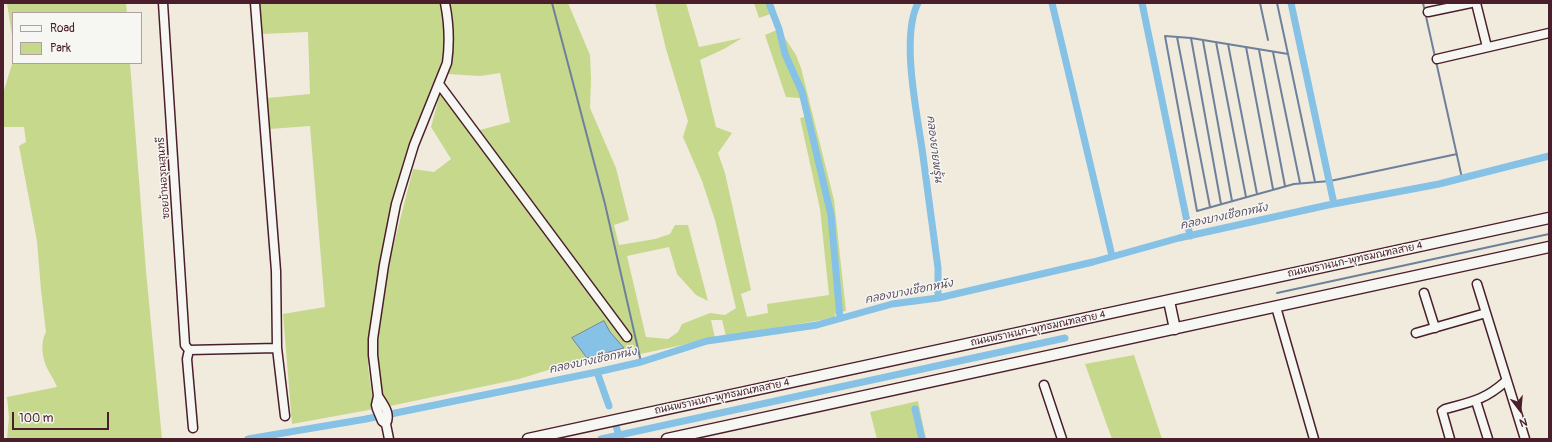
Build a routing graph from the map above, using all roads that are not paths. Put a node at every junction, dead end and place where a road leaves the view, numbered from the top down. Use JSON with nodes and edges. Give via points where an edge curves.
{"nodes":[{"id":1,"x":163,"y":3,"type":"edge"},
{"id":2,"x":255,"y":3,"type":"edge"},
{"id":3,"x":445,"y":3,"type":"edge"},
{"id":4,"x":1471,"y":3,"type":"edge"},
{"id":5,"x":1476,"y":3,"type":"edge"},
{"id":6,"x":1428,"y":12,"type":"dead end"},
{"id":7,"x":1549,"y":33,"type":"edge"},
{"id":8,"x":1487,"y":47,"type":"junction"},
{"id":9,"x":1437,"y":59,"type":"dead end"},
{"id":10,"x":439,"y":84,"type":"junction"},
{"id":11,"x":1549,"y":218,"type":"edge"},
{"id":12,"x":1549,"y":248,"type":"edge"},
{"id":13,"x":1477,"y":284,"type":"dead end"},
{"id":14,"x":1424,"y":293,"type":"dead end"},
{"id":15,"x":1169,"y":300,"type":"junction"},
{"id":16,"x":1276,"y":307,"type":"junction"},
{"id":17,"x":1486,"y":313,"type":"junction"},
{"id":18,"x":1435,"y":328,"type":"junction"},
{"id":19,"x":1175,"y":329,"type":"junction"},
{"id":20,"x":1416,"y":333,"type":"dead end"},
{"id":21,"x":627,"y":337,"type":"dead end"},
{"id":22,"x":277,"y":348,"type":"junction"},
{"id":23,"x":189,"y":350,"type":"junction"},
{"id":24,"x":1506,"y":381,"type":"junction"},
{"id":25,"x":1044,"y":385,"type":"dead end"},
{"id":26,"x":1476,"y":401,"type":"junction"},
{"id":27,"x":285,"y":416,"type":"dead end"},
{"id":28,"x":193,"y":428,"type":"dead end"},
{"id":29,"x":389,"y":439,"type":"edge"},
{"id":30,"x":528,"y":439,"type":"edge"},
{"id":31,"x":667,"y":439,"type":"edge"},
{"id":32,"x":1062,"y":439,"type":"edge"},
{"id":33,"x":1314,"y":439,"type":"edge"},
{"id":34,"x":1450,"y":439,"type":"edge"},
{"id":35,"x":1488,"y":439,"type":"edge"},
{"id":36,"x":1525,"y":439,"type":"edge"}],
"edges":[{"from":1,"to":23,"type":"street","name":"ซอยบ้านอรุณสุนทรี","via":[[183,330],[185,345]]},
{"from":2,"to":22,"type":"street","via":[[276,271]]},
{"from":3,"to":10,"type":"street","via":[[449,48],[447,63]]},
{"from":4,"to":6,"type":"street"},
{"from":5,"to":8,"type":"street"},
{"from":7,"to":8,"type":"street"},
{"from":8,"to":9,"type":"street"},
{"from":10,"to":21,"type":"street"},
{"from":10,"to":29,"type":"street","via":[[414,146],[396,204],[373,339],[372,355],[378,400],[387,412],[385,422]]},
{"from":11,"to":15,"type":"main road","name":"ถนนพรานนก-พุทธมณฑลสาย 4"},
{"from":12,"to":16,"type":"main road"},
{"from":13,"to":17,"type":"street"},
{"from":14,"to":18,"type":"street"},
{"from":15,"to":19,"type":"main road"},
{"from":15,"to":30,"type":"main road","name":"ถนนพรานนก-พุทธมณฑลสาย 4"},
{"from":16,"to":19,"type":"main road"},
{"from":16,"to":33,"type":"street"},
{"from":17,"to":18,"type":"street"},
{"from":17,"to":24,"type":"street"},
{"from":18,"to":20,"type":"street"},
{"from":19,"to":31,"type":"main road"},
{"from":22,"to":23,"type":"street"},
{"from":22,"to":27,"type":"street"},
{"from":23,"to":28,"type":"street","name":"ซอยบ้านอรุณสุนทรี"},
{"from":24,"to":26,"type":"street","via":[[1492,393]]},
{"from":24,"to":36,"type":"street"},
{"from":25,"to":32,"type":"street"},
{"from":26,"to":34,"type":"street","via":[[1442,411]]},
{"from":26,"to":35,"type":"street"}]}
